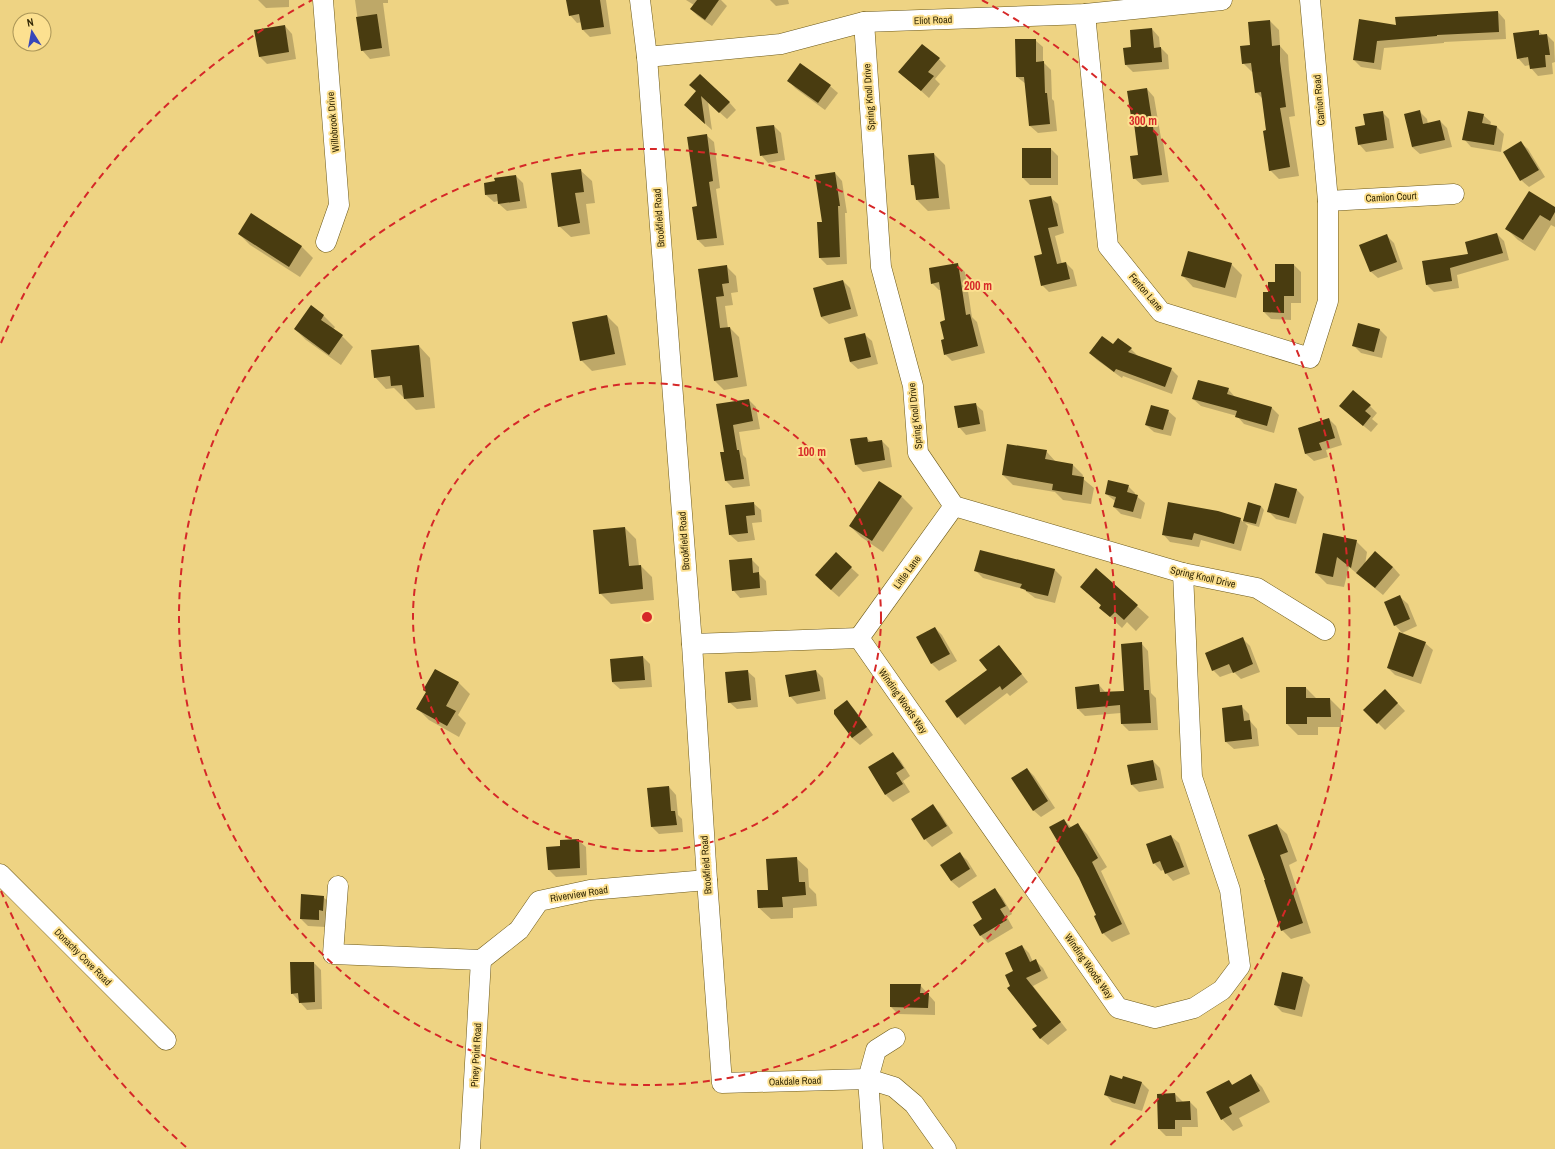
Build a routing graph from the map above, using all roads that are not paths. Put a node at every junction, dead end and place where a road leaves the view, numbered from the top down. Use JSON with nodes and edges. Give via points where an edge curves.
{"nodes":[{"id":1,"x":323,"y":0,"type":"edge"},
{"id":2,"x":640,"y":0,"type":"edge"},
{"id":3,"x":1222,"y":0,"type":"edge"},
{"id":4,"x":1310,"y":0,"type":"edge"},
{"id":5,"x":1085,"y":14,"type":"junction"},
{"id":6,"x":864,"y":22,"type":"junction"},
{"id":7,"x":646,"y":57,"type":"junction"},
{"id":8,"x":1454,"y":194,"type":"dead end"},
{"id":9,"x":1328,"y":201,"type":"junction"},
{"id":10,"x":326,"y":242,"type":"dead end"},
{"id":11,"x":954,"y":506,"type":"junction"},
{"id":12,"x":1183,"y":573,"type":"junction"},
{"id":13,"x":1326,"y":630,"type":"dead end"},
{"id":14,"x":859,"y":638,"type":"junction"},
{"id":15,"x":692,"y":644,"type":"junction"},
{"id":16,"x":0,"y":874,"type":"edge"},
{"id":17,"x":707,"y":880,"type":"junction"},
{"id":18,"x":338,"y":886,"type":"dead end"},
{"id":19,"x":481,"y":960,"type":"junction"},
{"id":20,"x":895,"y":1038,"type":"dead end"},
{"id":21,"x":166,"y":1040,"type":"dead end"},
{"id":22,"x":868,"y":1079,"type":"junction"},
{"id":23,"x":722,"y":1083,"type":"joint"},
{"id":24,"x":470,"y":1149,"type":"edge"},
{"id":25,"x":873,"y":1149,"type":"edge"},
{"id":26,"x":946,"y":1149,"type":"edge"}],
"edges":[{"from":1,"to":10,"type":"street","name":"Willobrook Drive","via":[[339,205]]},
{"from":2,"to":7,"type":"street","name":"Brookfield Road"},
{"from":3,"to":5,"type":"street","name":"Eliot Road"},
{"from":4,"to":9,"type":"street","name":"Camion Road"},
{"from":5,"to":6,"type":"street","name":"Eliot Road"},
{"from":5,"to":9,"type":"street","name":"Fenton Lane","via":[[1108,246],[1161,312],[1310,358],[1328,301]]},
{"from":6,"to":7,"type":"street","name":"Eliot Road","via":[[781,44]]},
{"from":6,"to":11,"type":"street","name":"Spring Knoll Drive","via":[[881,267],[913,386],[918,453]]},
{"from":7,"to":15,"type":"street","name":"Brookfield Road"},
{"from":8,"to":9,"type":"street","name":"Camion Court"},
{"from":11,"to":12,"type":"street","name":"Spring Knoll Drive"},
{"from":11,"to":14,"type":"street","name":"Little Lane"},
{"from":12,"to":13,"type":"street","name":"Spring Knoll Drive","via":[[1257,588]]},
{"from":12,"to":14,"type":"street","name":"Winding Woods Way","via":[[1192,777],[1230,890],[1240,966],[1222,990],[1194,1008],[1155,1018],[1118,1008]]},
{"from":14,"to":15,"type":"street"},
{"from":15,"to":17,"type":"street","name":"Brookfield Road"},
{"from":16,"to":21,"type":"street","name":"Donachy Cove Road"},
{"from":17,"to":19,"type":"street","name":"Riverview Road","via":[[590,890],[538,901],[519,930]]},
{"from":17,"to":23,"type":"street","name":"Brookfield Road"},
{"from":18,"to":19,"type":"street","via":[[333,954]]},
{"from":19,"to":24,"type":"street","name":"Piney Point Road"},
{"from":20,"to":22,"type":"street","via":[[876,1050]]},
{"from":22,"to":23,"type":"street","name":"Oakdale Road"},
{"from":22,"to":25,"type":"street"},
{"from":22,"to":26,"type":"street","name":"Oakdale Road","via":[[894,1087],[914,1104]]}]}
